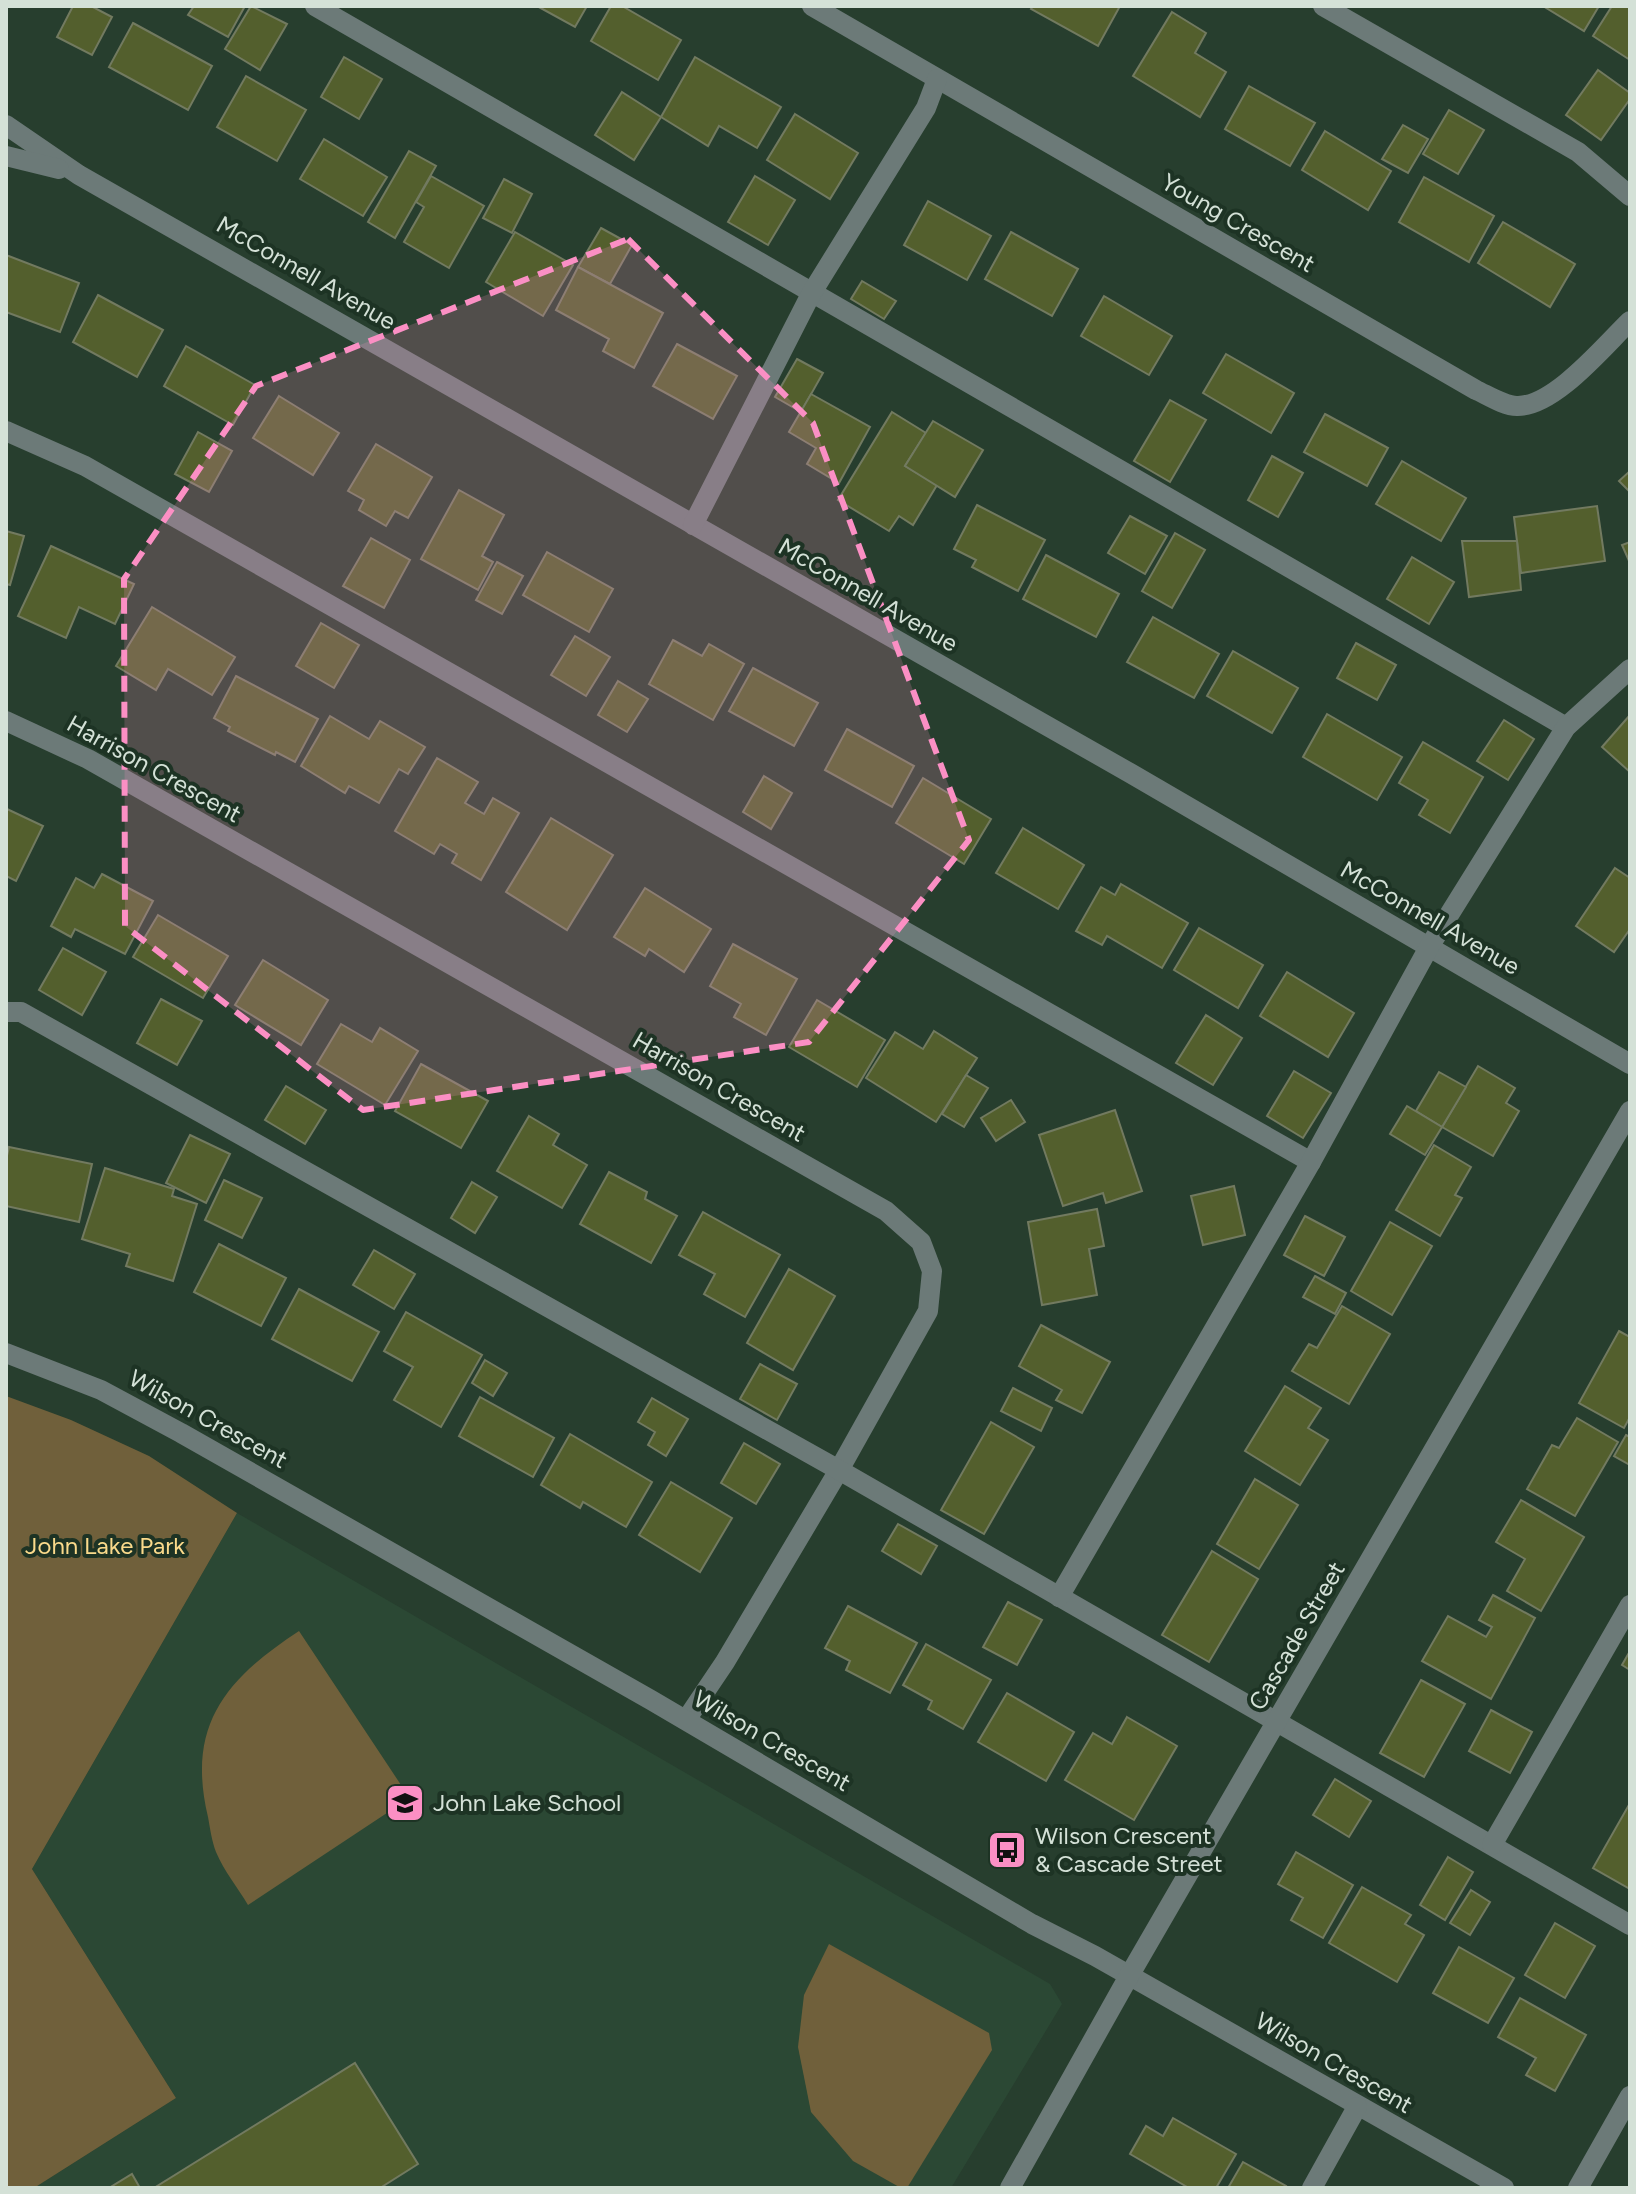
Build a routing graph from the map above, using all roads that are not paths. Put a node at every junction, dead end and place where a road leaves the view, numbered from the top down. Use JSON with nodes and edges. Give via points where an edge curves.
{"nodes":[{"id":1,"x":315,"y":6,"type":"edge"},
{"id":2,"x":812,"y":6,"type":"edge"},
{"id":3,"x":1323,"y":6,"type":"edge"},
{"id":4,"x":937,"y":79,"type":"junction"},
{"id":5,"x":6,"y":125,"type":"edge"},
{"id":6,"x":6,"y":156,"type":"edge"},
{"id":7,"x":79,"y":175,"type":"junction"},
{"id":8,"x":1630,"y":196,"type":"edge"},
{"id":9,"x":811,"y":294,"type":"junction"},
{"id":10,"x":1630,"y":321,"type":"edge"},
{"id":11,"x":6,"y":431,"type":"edge"},
{"id":12,"x":693,"y":525,"type":"junction"},
{"id":13,"x":1630,"y":669,"type":"edge"},
{"id":14,"x":6,"y":721,"type":"edge"},
{"id":15,"x":1566,"y":727,"type":"junction"},
{"id":16,"x":1429,"y":947,"type":"junction"},
{"id":17,"x":6,"y":1012,"type":"edge"},
{"id":18,"x":1630,"y":1064,"type":"edge"},
{"id":19,"x":1630,"y":1111,"type":"edge"},
{"id":20,"x":1311,"y":1162,"type":"junction"},
{"id":21,"x":6,"y":1353,"type":"edge"},
{"id":22,"x":839,"y":1470,"type":"junction"},
{"id":23,"x":1059,"y":1597,"type":"junction"},
{"id":24,"x":1630,"y":1605,"type":"edge"},
{"id":25,"x":686,"y":1720,"type":"junction"},
{"id":26,"x":1278,"y":1720,"type":"junction"},
{"id":27,"x":1492,"y":1845,"type":"junction"},
{"id":28,"x":1630,"y":1925,"type":"edge"},
{"id":29,"x":1129,"y":1976,"type":"junction"},
{"id":30,"x":1630,"y":2096,"type":"edge"},
{"id":31,"x":1357,"y":2107,"type":"junction"},
{"id":32,"x":1010,"y":2188,"type":"edge"},
{"id":33,"x":1312,"y":2188,"type":"edge"},
{"id":34,"x":1504,"y":2188,"type":"edge"},
{"id":35,"x":1578,"y":2188,"type":"edge"}],
"edges":[{"from":1,"to":9,"type":"street"},
{"from":2,"to":4,"type":"street","name":"Young Crescent"},
{"from":3,"to":8,"type":"street","via":[[1578,152]]},
{"from":4,"to":9,"type":"street","via":[[926,108]]},
{"from":4,"to":10,"type":"street","name":"Young Crescent","via":[[1462,382],[1516,406],[1561,388]]},
{"from":5,"to":7,"type":"street","name":"McConnell Avenue"},
{"from":6,"to":7,"type":"street","name":"McConnell Avenue"},
{"from":7,"to":12,"type":"street","name":"McConnell Avenue"},
{"from":9,"to":12,"type":"street"},
{"from":9,"to":15,"type":"street"},
{"from":11,"to":20,"type":"street","via":[[85,466]]},
{"from":12,"to":16,"type":"street","name":"McConnell Avenue"},
{"from":13,"to":15,"type":"street"},
{"from":14,"to":22,"type":"street","name":"Harrison Crescent","via":[[88,759],[886,1211],[921,1242],[932,1271],[928,1311]]},
{"from":15,"to":16,"type":"street"},
{"from":16,"to":18,"type":"street","name":"McConnell Avenue"},
{"from":16,"to":20,"type":"street"},
{"from":17,"to":22,"type":"street","via":[[21,1012]]},
{"from":19,"to":26,"type":"street","name":"Cascade Street"},
{"from":20,"to":23,"type":"street"},
{"from":21,"to":25,"type":"street","name":"Wilson Crescent","via":[[101,1390],[181,1433]]},
{"from":22,"to":23,"type":"street"},
{"from":22,"to":25,"type":"street","name":"Harrison Crescent"},
{"from":23,"to":26,"type":"street"},
{"from":24,"to":27,"type":"street"},
{"from":25,"to":29,"type":"street","name":"Wilson Crescent"},
{"from":26,"to":27,"type":"street"},
{"from":26,"to":29,"type":"street","name":"Cascade Street"},
{"from":27,"to":28,"type":"street"},
{"from":29,"to":31,"type":"street","name":"Wilson Crescent"},
{"from":29,"to":32,"type":"street","name":"Cascade Street"},
{"from":30,"to":35,"type":"street"},
{"from":31,"to":33,"type":"street"},
{"from":31,"to":34,"type":"street","name":"Wilson Crescent"}]}
